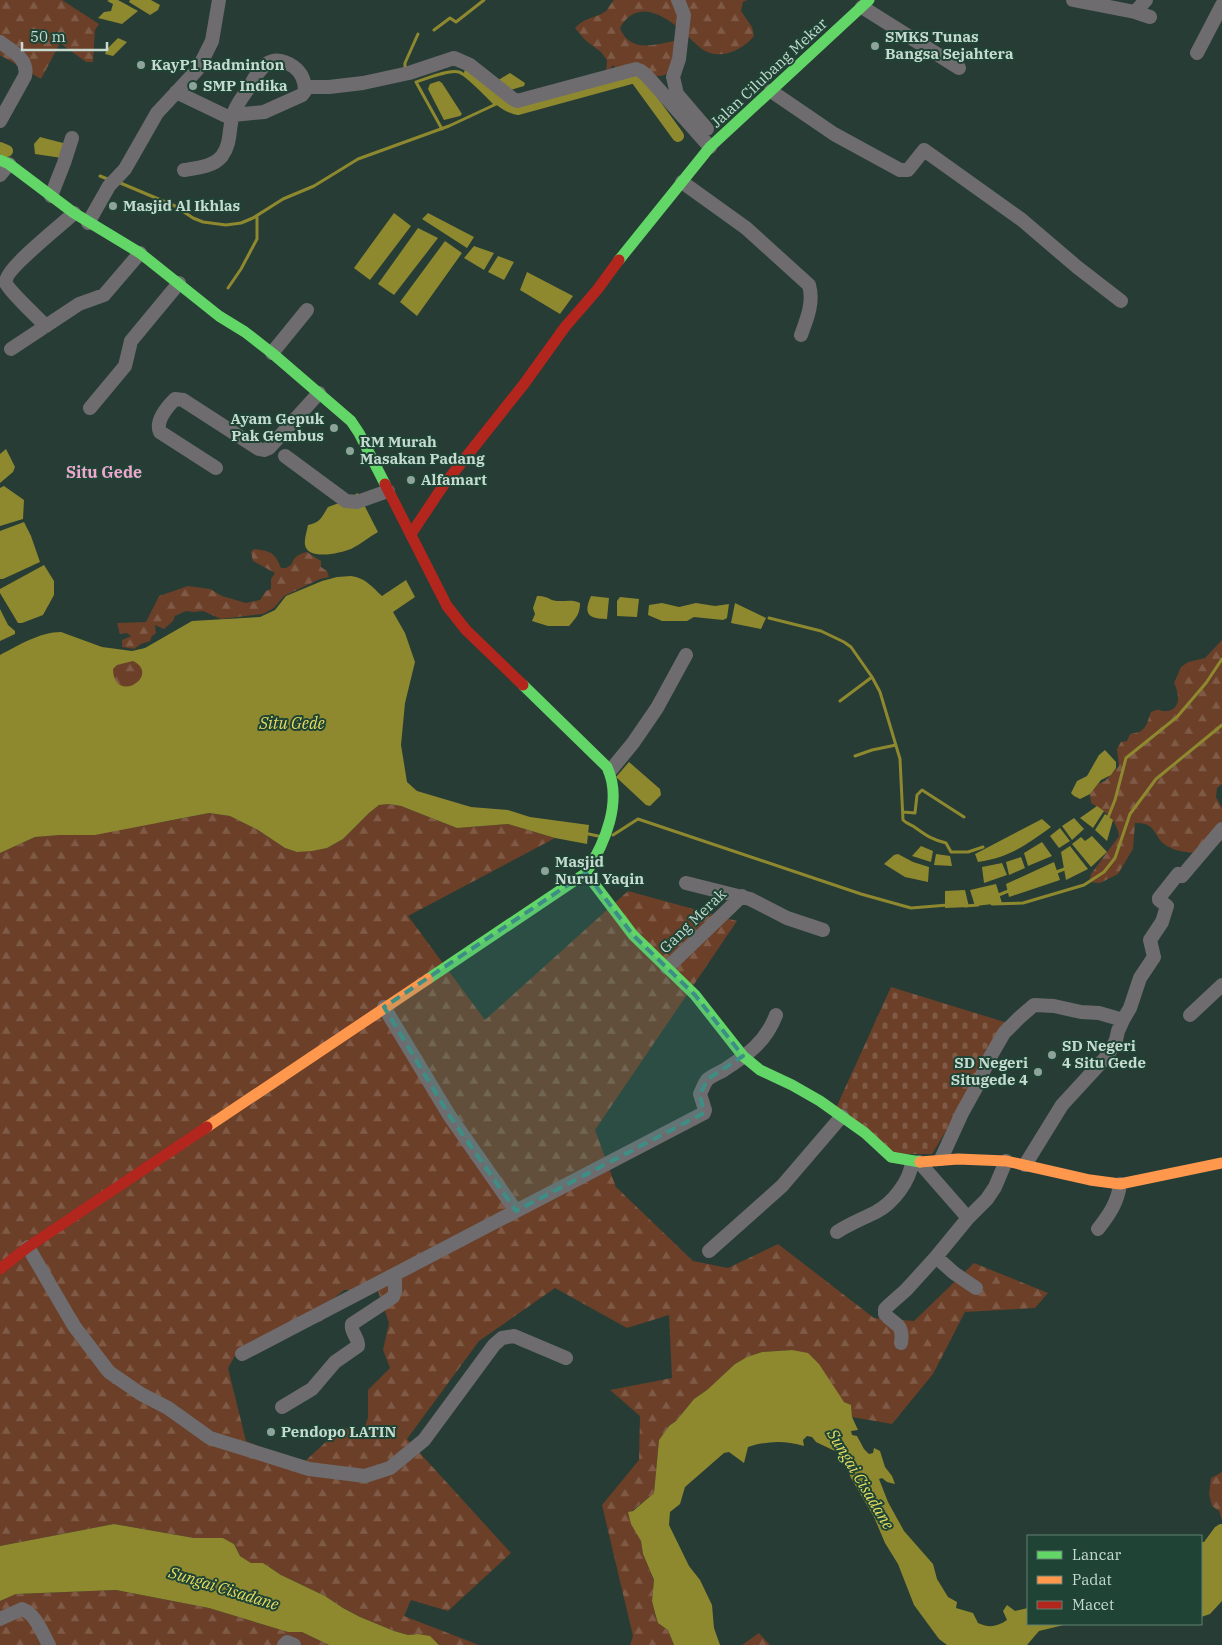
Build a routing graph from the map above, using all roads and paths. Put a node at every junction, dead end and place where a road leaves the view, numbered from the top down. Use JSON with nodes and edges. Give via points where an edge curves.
{"nodes":[{"id":1,"x":219,"y":0,"type":"edge"},
{"id":2,"x":678,"y":0,"type":"edge"},
{"id":3,"x":1073,"y":0,"type":"edge"},
{"id":4,"x":1146,"y":0,"type":"edge"},
{"id":5,"x":866,"y":3,"type":"edge"},
{"id":6,"x":1222,"y":5,"type":"edge"},
{"id":7,"x":1135,"y":12,"type":"junction"},
{"id":8,"x":1150,"y":17,"type":"dead end"},
{"id":9,"x":0,"y":42,"type":"edge"},
{"id":10,"x":1197,"y":53,"type":"dead end"},
{"id":11,"x":959,"y":68,"type":"dead end"},
{"id":12,"x":305,"y":87,"type":"junction"},
{"id":13,"x":771,"y":91,"type":"junction"},
{"id":14,"x":176,"y":92,"type":"junction"},
{"id":15,"x":229,"y":116,"type":"junction"},
{"id":16,"x":0,"y":121,"type":"edge"},
{"id":17,"x":72,"y":138,"type":"dead end"},
{"id":18,"x":714,"y":144,"type":"junction"},
{"id":19,"x":3,"y":166,"type":"edge"},
{"id":20,"x":184,"y":170,"type":"dead end"},
{"id":21,"x":682,"y":182,"type":"junction"},
{"id":22,"x":52,"y":196,"type":"junction"},
{"id":23,"x":74,"y":213,"type":"junction"},
{"id":24,"x":88,"y":223,"type":"junction"},
{"id":25,"x":140,"y":253,"type":"junction"},
{"id":26,"x":179,"y":283,"type":"junction"},
{"id":27,"x":1121,"y":301,"type":"dead end"},
{"id":28,"x":307,"y":310,"type":"dead end"},
{"id":29,"x":46,"y":326,"type":"junction"},
{"id":30,"x":801,"y":335,"type":"dead end"},
{"id":31,"x":11,"y":349,"type":"dead end"},
{"id":32,"x":272,"y":353,"type":"junction"},
{"id":33,"x":319,"y":393,"type":"junction"},
{"id":34,"x":90,"y":408,"type":"dead end"},
{"id":35,"x":285,"y":456,"type":"dead end"},
{"id":36,"x":216,"y":468,"type":"dead end"},
{"id":37,"x":388,"y":491,"type":"junction"},
{"id":38,"x":411,"y":534,"type":"junction"},
{"id":39,"x":686,"y":656,"type":"dead end"},
{"id":40,"x":610,"y":771,"type":"junction"},
{"id":41,"x":1222,"y":829,"type":"edge"},
{"id":42,"x":586,"y":872,"type":"junction"},
{"id":43,"x":686,"y":883,"type":"dead end"},
{"id":44,"x":742,"y":896,"type":"junction"},
{"id":45,"x":823,"y":930,"type":"dead end"},
{"id":46,"x":667,"y":968,"type":"junction"},
{"id":47,"x":1222,"y":986,"type":"edge"},
{"id":48,"x":384,"y":1008,"type":"junction"},
{"id":49,"x":776,"y":1015,"type":"dead end"},
{"id":50,"x":1190,"y":1015,"type":"dead end"},
{"id":51,"x":1123,"y":1020,"type":"junction"},
{"id":52,"x":743,"y":1056,"type":"junction"},
{"id":53,"x":842,"y":1116,"type":"junction"},
{"id":54,"x":942,"y":1159,"type":"junction"},
{"id":55,"x":1006,"y":1161,"type":"junction"},
{"id":56,"x":916,"y":1162,"type":"junction"},
{"id":57,"x":1222,"y":1163,"type":"edge"},
{"id":58,"x":1025,"y":1165,"type":"junction"},
{"id":59,"x":1120,"y":1184,"type":"junction"},
{"id":60,"x":516,"y":1211,"type":"junction"},
{"id":61,"x":968,"y":1218,"type":"junction"},
{"id":62,"x":1098,"y":1229,"type":"dead end"},
{"id":63,"x":836,"y":1232,"type":"dead end"},
{"id":64,"x":28,"y":1246,"type":"junction"},
{"id":65,"x":710,"y":1251,"type":"dead end"},
{"id":66,"x":936,"y":1258,"type":"junction"},
{"id":67,"x":0,"y":1269,"type":"edge"},
{"id":68,"x":395,"y":1274,"type":"junction"},
{"id":69,"x":976,"y":1288,"type":"dead end"},
{"id":70,"x":901,"y":1343,"type":"dead end"},
{"id":71,"x":242,"y":1354,"type":"dead end"},
{"id":72,"x":566,"y":1358,"type":"dead end"},
{"id":73,"x":282,"y":1407,"type":"dead end"},
{"id":74,"x":0,"y":1619,"type":"edge"},
{"id":75,"x":49,"y":1645,"type":"edge"},
{"id":76,"x":284,"y":1645,"type":"edge"},
{"id":77,"x":294,"y":1645,"type":"edge"}],
"edges":[{"from":1,"to":14,"type":"street","via":[[212,41],[197,70]]},
{"from":2,"to":18,"type":"street","via":[[684,16],[679,59],[673,77],[677,94]]},
{"from":3,"to":7,"type":"street"},
{"from":4,"to":7,"type":"street"},
{"from":5,"to":11,"type":"street"},
{"from":5,"to":13,"type":"street","name":"Jalan Cilubang Mekar"},
{"from":6,"to":10,"type":"street"},
{"from":7,"to":8,"type":"street"},
{"from":9,"to":16,"type":"street","via":[[22,58],[27,68]]},
{"from":12,"to":15,"type":"street","via":[[302,95],[264,112]]},
{"from":12,"to":15,"type":"street","via":[[297,69],[282,62],[267,63],[261,67]]},
{"from":12,"to":18,"type":"street","via":[[363,83],[454,58],[467,63],[513,99],[522,100],[636,69],[646,75]]},
{"from":13,"to":18,"type":"street","name":"Jalan Cilubang Mekar"},
{"from":13,"to":27,"type":"street","via":[[834,134],[900,170],[908,170],[924,150],[1022,220]]},
{"from":14,"to":15,"type":"street"},
{"from":14,"to":24,"type":"street","via":[[157,113],[125,169]]},
{"from":15,"to":20,"type":"street","via":[[228,144],[223,155],[203,167]]},
{"from":17,"to":22,"type":"street"},
{"from":18,"to":21,"type":"street","name":"Jalan Cilubang Mekar"},
{"from":19,"to":22,"type":"street"},
{"from":21,"to":30,"type":"street","via":[[746,228],[809,285],[812,294],[810,309]]},
{"from":21,"to":38,"type":"street","name":"Jalan Cilubang Mekar","via":[[565,327],[443,486]]},
{"from":22,"to":23,"type":"street"},
{"from":23,"to":24,"type":"street"},
{"from":23,"to":29,"type":"street","via":[[26,255],[7,280],[7,284]]},
{"from":24,"to":25,"type":"street"},
{"from":25,"to":26,"type":"street"},
{"from":25,"to":29,"type":"street","via":[[104,295],[79,304]]},
{"from":26,"to":32,"type":"street"},
{"from":26,"to":34,"type":"street","via":[[131,341],[124,366]]},
{"from":28,"to":32,"type":"street"},
{"from":29,"to":31,"type":"street"},
{"from":32,"to":33,"type":"street"},
{"from":33,"to":36,"type":"street","via":[[264,450],[184,400],[175,399],[159,422],[160,432]]},
{"from":33,"to":37,"type":"street","via":[[359,432]]},
{"from":35,"to":37,"type":"street","via":[[346,501],[357,502]]},
{"from":37,"to":38,"type":"street"},
{"from":38,"to":40,"type":"street","via":[[440,595],[457,620]]},
{"from":39,"to":40,"type":"street","via":[[657,708]]},
{"from":40,"to":42,"type":"street","via":[[613,792],[609,821],[600,849]]},
{"from":41,"to":51,"type":"street","via":[[1159,898],[1168,906],[1150,940],[1154,957],[1140,978]]},
{"from":42,"to":46,"type":"street","via":[[633,935]]},
{"from":42,"to":48,"type":"street"},
{"from":43,"to":44,"type":"street"},
{"from":44,"to":45,"type":"street","via":[[786,918]]},
{"from":44,"to":46,"type":"street","name":"Gang Merak"},
{"from":46,"to":52,"type":"street","via":[[695,995]]},
{"from":47,"to":50,"type":"street"},
{"from":48,"to":60,"type":"street","via":[[449,1115]]},
{"from":48,"to":64,"type":"street"},
{"from":49,"to":52,"type":"street","via":[[764,1039]]},
{"from":51,"to":54,"type":"street","via":[[1099,1013],[1034,1005],[1004,1033]]},
{"from":51,"to":58,"type":"street","via":[[1108,1055],[1062,1105]]},
{"from":52,"to":53,"type":"street","via":[[760,1070],[792,1084]]},
{"from":52,"to":60,"type":"street","via":[[708,1078],[700,1094],[704,1113]]},
{"from":53,"to":56,"type":"street","via":[[891,1157]]},
{"from":53,"to":65,"type":"street","via":[[782,1186]]},
{"from":54,"to":55,"type":"street"},
{"from":54,"to":56,"type":"street"},
{"from":55,"to":58,"type":"street"},
{"from":55,"to":61,"type":"street","via":[[995,1187]]},
{"from":56,"to":61,"type":"street"},
{"from":56,"to":63,"type":"street","via":[[908,1179],[883,1207]]},
{"from":57,"to":59,"type":"street"},
{"from":58,"to":59,"type":"street"},
{"from":59,"to":62,"type":"street","via":[[1112,1210]]},
{"from":60,"to":68,"type":"street"},
{"from":61,"to":66,"type":"street"},
{"from":64,"to":67,"type":"street"},
{"from":64,"to":72,"type":"street","via":[[74,1326],[110,1372],[210,1438],[308,1469],[365,1476],[390,1468],[424,1440],[502,1338],[514,1336]]},
{"from":66,"to":69,"type":"street"},
{"from":66,"to":70,"type":"street","via":[[885,1309],[884,1314],[899,1326]]},
{"from":68,"to":71,"type":"street"},
{"from":68,"to":73,"type":"street","via":[[393,1297],[352,1324],[358,1346],[334,1362],[312,1389]]},
{"from":74,"to":75,"type":"street","via":[[22,1609],[28,1611]]},
{"from":76,"to":77,"type":"street","via":[[287,1642]]}]}
